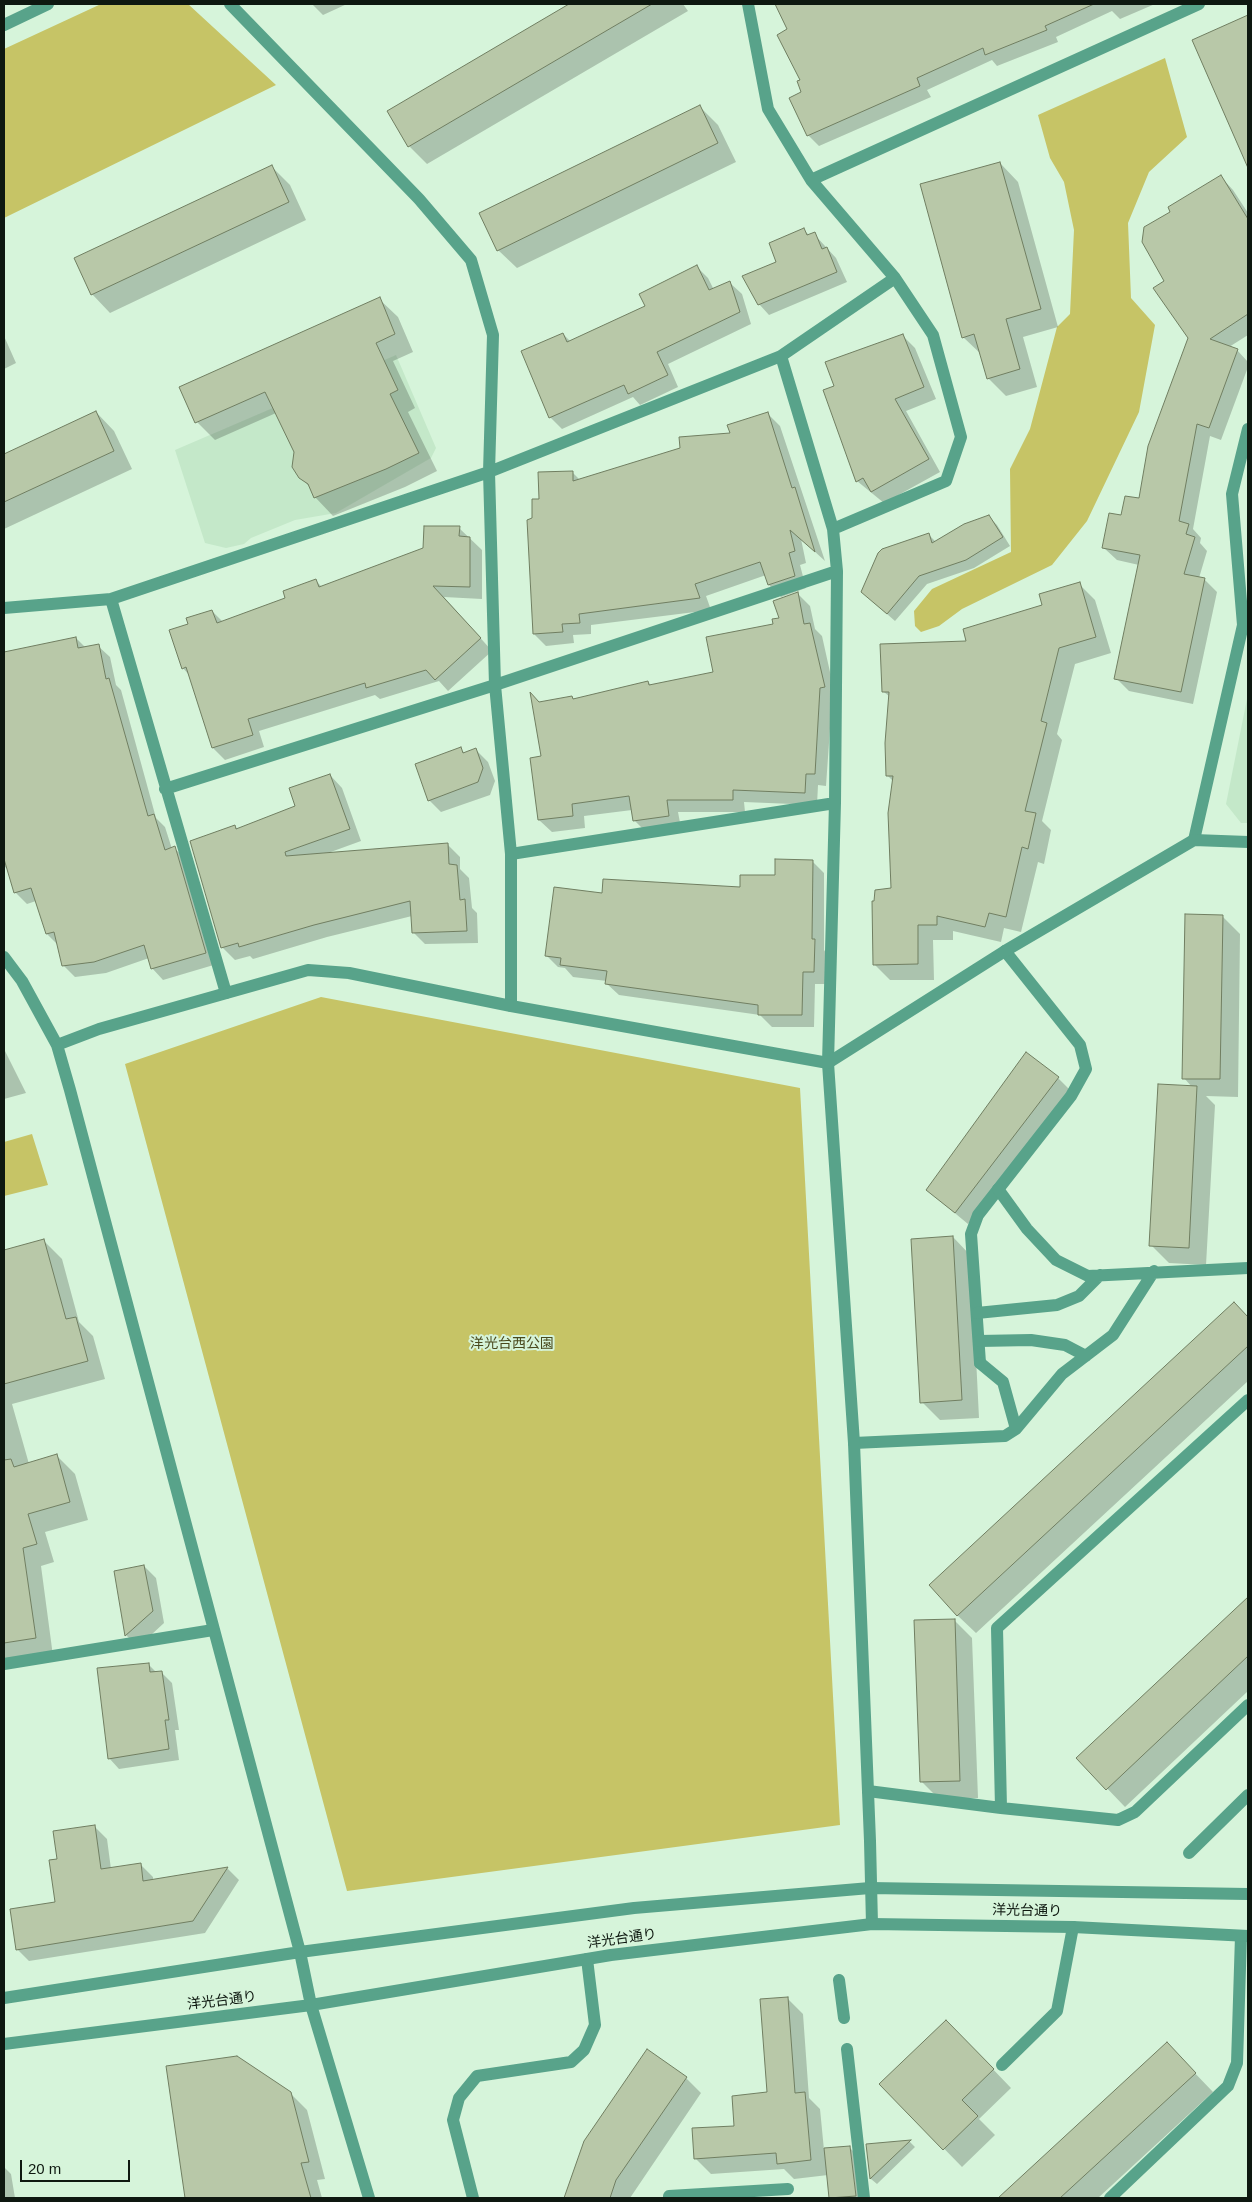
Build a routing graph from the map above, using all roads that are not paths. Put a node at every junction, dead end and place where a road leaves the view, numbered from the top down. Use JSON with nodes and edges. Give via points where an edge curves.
{"nodes":[{"id":1,"x":48,"y":4,"type":"edge"},
{"id":2,"x":230,"y":4,"type":"edge"},
{"id":3,"x":748,"y":4,"type":"edge"},
{"id":4,"x":1199,"y":4,"type":"edge"},
{"id":5,"x":4,"y":25,"type":"edge"},
{"id":6,"x":811,"y":180,"type":"junction"},
{"id":7,"x":895,"y":278,"type":"junction"},
{"id":8,"x":781,"y":356,"type":"junction"},
{"id":9,"x":1248,"y":429,"type":"edge"},
{"id":10,"x":488,"y":472,"type":"junction"},
{"id":11,"x":833,"y":530,"type":"junction"},
{"id":12,"x":837,"y":572,"type":"junction"},
{"id":13,"x":111,"y":599,"type":"junction"},
{"id":14,"x":4,"y":608,"type":"edge"},
{"id":15,"x":495,"y":685,"type":"junction"},
{"id":16,"x":165,"y":789,"type":"junction"},
{"id":17,"x":835,"y":803,"type":"junction"},
{"id":18,"x":1194,"y":840,"type":"junction"},
{"id":19,"x":1248,"y":842,"type":"edge"},
{"id":20,"x":511,"y":854,"type":"junction"},
{"id":21,"x":1005,"y":951,"type":"junction"},
{"id":22,"x":4,"y":957,"type":"edge"},
{"id":23,"x":226,"y":993,"type":"junction"},
{"id":24,"x":512,"y":1006,"type":"junction"},
{"id":25,"x":57,"y":1046,"type":"junction"},
{"id":26,"x":828,"y":1063,"type":"junction"},
{"id":27,"x":998,"y":1189,"type":"junction"},
{"id":28,"x":1248,"y":1268,"type":"edge"},
{"id":29,"x":1154,"y":1271,"type":"junction"},
{"id":30,"x":1100,"y":1275,"type":"junction"},
{"id":31,"x":976,"y":1313,"type":"junction"},
{"id":32,"x":979,"y":1340,"type":"junction"},
{"id":33,"x":1086,"y":1356,"type":"junction"},
{"id":34,"x":1248,"y":1400,"type":"edge"},
{"id":35,"x":1016,"y":1429,"type":"junction"},
{"id":36,"x":854,"y":1443,"type":"junction"},
{"id":37,"x":213,"y":1630,"type":"junction"},
{"id":38,"x":4,"y":1664,"type":"edge"},
{"id":39,"x":1248,"y":1705,"type":"edge"},
{"id":40,"x":868,"y":1791,"type":"junction"},
{"id":41,"x":1248,"y":1795,"type":"edge"},
{"id":42,"x":1001,"y":1808,"type":"junction"},
{"id":43,"x":1189,"y":1853,"type":"dead end"},
{"id":44,"x":870,"y":1888,"type":"junction"},
{"id":45,"x":1248,"y":1894,"type":"edge"},
{"id":46,"x":872,"y":1924,"type":"junction"},
{"id":47,"x":1074,"y":1927,"type":"junction"},
{"id":48,"x":1245,"y":1936,"type":"edge"},
{"id":49,"x":300,"y":1952,"type":"junction"},
{"id":50,"x":587,"y":1959,"type":"junction"},
{"id":51,"x":839,"y":1980,"type":"dead end"},
{"id":52,"x":4,"y":1998,"type":"edge"},
{"id":53,"x":311,"y":2005,"type":"junction"},
{"id":54,"x":844,"y":2018,"type":"dead end"},
{"id":55,"x":4,"y":2044,"type":"edge"},
{"id":56,"x":848,"y":2048,"type":"dead end"},
{"id":57,"x":1002,"y":2066,"type":"dead end"},
{"id":58,"x":788,"y":2189,"type":"dead end"},
{"id":59,"x":369,"y":2198,"type":"edge"},
{"id":60,"x":472,"y":2198,"type":"edge"},
{"id":61,"x":669,"y":2198,"type":"edge"},
{"id":62,"x":864,"y":2198,"type":"edge"},
{"id":63,"x":1110,"y":2198,"type":"edge"}],
"edges":[{"from":1,"to":5,"type":"street"},
{"from":2,"to":10,"type":"street","via":[[419,199],[471,260],[493,335]]},
{"from":3,"to":6,"type":"street","via":[[768,109]]},
{"from":4,"to":6,"type":"street"},
{"from":6,"to":7,"type":"street"},
{"from":7,"to":8,"type":"street"},
{"from":7,"to":11,"type":"street","via":[[932,335],[961,438],[946,481]]},
{"from":8,"to":10,"type":"street"},
{"from":8,"to":11,"type":"street"},
{"from":9,"to":18,"type":"street","via":[[1232,494],[1243,625]]},
{"from":10,"to":13,"type":"street"},
{"from":10,"to":15,"type":"street"},
{"from":11,"to":12,"type":"street"},
{"from":12,"to":15,"type":"street"},
{"from":12,"to":17,"type":"street"},
{"from":13,"to":14,"type":"street"},
{"from":13,"to":16,"type":"street"},
{"from":15,"to":16,"type":"street"},
{"from":15,"to":20,"type":"street"},
{"from":16,"to":23,"type":"street"},
{"from":17,"to":20,"type":"street"},
{"from":17,"to":26,"type":"street"},
{"from":18,"to":19,"type":"street"},
{"from":18,"to":21,"type":"street"},
{"from":20,"to":24,"type":"street"},
{"from":21,"to":26,"type":"street"},
{"from":21,"to":27,"type":"street","via":[[1080,1045],[1086,1069],[1070,1096]]},
{"from":22,"to":25,"type":"street","via":[[22,981]]},
{"from":23,"to":24,"type":"street","via":[[308,970],[349,973]]},
{"from":23,"to":25,"type":"street","via":[[100,1029]]},
{"from":24,"to":26,"type":"street"},
{"from":25,"to":37,"type":"street"},
{"from":26,"to":36,"type":"street"},
{"from":27,"to":30,"type":"street","via":[[1056,1260],[1088,1276]]},
{"from":27,"to":31,"type":"street","via":[[978,1215],[971,1234]]},
{"from":28,"to":29,"type":"street"},
{"from":29,"to":30,"type":"street"},
{"from":29,"to":33,"type":"street","via":[[1113,1335]]},
{"from":30,"to":31,"type":"street","via":[[1079,1296],[1057,1305]]},
{"from":31,"to":32,"type":"street"},
{"from":32,"to":33,"type":"street","via":[[1065,1344]]},
{"from":32,"to":35,"type":"street","via":[[980,1363],[1003,1382]]},
{"from":33,"to":35,"type":"street","via":[[1062,1374]]},
{"from":34,"to":42,"type":"street","via":[[997,1628]]},
{"from":35,"to":36,"type":"street","via":[[1005,1436]]},
{"from":36,"to":40,"type":"street"},
{"from":37,"to":38,"type":"street"},
{"from":37,"to":49,"type":"street"},
{"from":39,"to":42,"type":"street","via":[[1135,1812],[1118,1820]]},
{"from":40,"to":42,"type":"street"},
{"from":40,"to":44,"type":"street"},
{"from":41,"to":43,"type":"street"},
{"from":44,"to":45,"type":"street","name":"洋光台通り"},
{"from":44,"to":46,"type":"street"},
{"from":44,"to":49,"type":"street","name":"洋光台通り","via":[[634,1908]]},
{"from":46,"to":47,"type":"street","name":"洋光台通り"},
{"from":46,"to":50,"type":"street","name":"洋光台通り"},
{"from":47,"to":48,"type":"street","name":"洋光台通り"},
{"from":47,"to":57,"type":"street","via":[[1057,2011]]},
{"from":48,"to":63,"type":"street","via":[[1237,2063],[1228,2086]]},
{"from":49,"to":52,"type":"street","name":"洋光台通り"},
{"from":49,"to":53,"type":"street"},
{"from":50,"to":53,"type":"street","name":"洋光台通り"},
{"from":50,"to":60,"type":"street","via":[[595,2025],[584,2050],[571,2062],[477,2076],[459,2098],[453,2120]]},
{"from":51,"to":54,"type":"street"},
{"from":53,"to":55,"type":"street","name":"洋光台通り"},
{"from":53,"to":59,"type":"street"},
{"from":56,"to":62,"type":"street"},
{"from":58,"to":61,"type":"street"}]}
